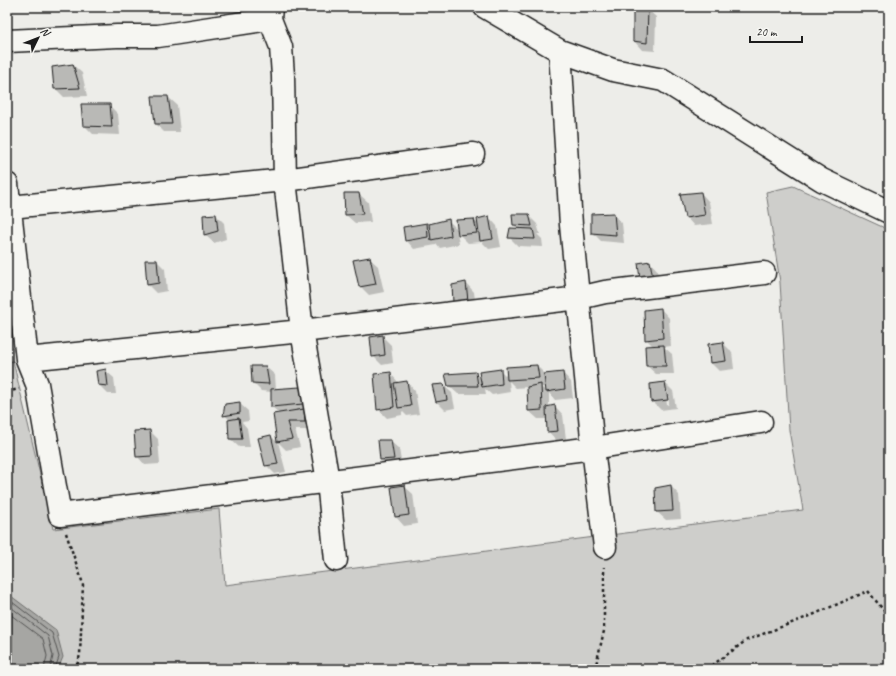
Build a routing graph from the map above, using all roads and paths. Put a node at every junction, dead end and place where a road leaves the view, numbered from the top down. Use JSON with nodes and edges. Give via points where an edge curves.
{"nodes":[{"id":1,"x":485,"y":7,"type":"edge"},
{"id":2,"x":271,"y":13,"type":"edge"},
{"id":3,"x":7,"y":41,"type":"edge"},
{"id":4,"x":560,"y":51,"type":"junction"},
{"id":5,"x":473,"y":154,"type":"dead end"},
{"id":6,"x":285,"y":180,"type":"junction"},
{"id":7,"x":7,"y":184,"type":"edge"},
{"id":8,"x":10,"y":207,"type":"junction"},
{"id":9,"x":889,"y":212,"type":"edge"},
{"id":10,"x":764,"y":273,"type":"dead end"},
{"id":11,"x":579,"y":298,"type":"junction"},
{"id":12,"x":302,"y":331,"type":"junction"},
{"id":13,"x":27,"y":359,"type":"junction"},
{"id":14,"x":761,"y":422,"type":"dead end"},
{"id":15,"x":593,"y":448,"type":"junction"},
{"id":16,"x":328,"y":481,"type":"junction"},
{"id":17,"x":60,"y":515,"type":"junction"},
{"id":18,"x":605,"y":547,"type":"joint"},
{"id":19,"x":336,"y":560,"type":"dead end"},
{"id":20,"x":889,"y":617,"type":"edge"},
{"id":21,"x":595,"y":668,"type":"edge"},
{"id":22,"x":76,"y":669,"type":"edge"},
{"id":23,"x":591,"y":669,"type":"edge"},
{"id":24,"x":602,"y":669,"type":"edge"},
{"id":25,"x":707,"y":669,"type":"edge"}],
"edges":[{"from":1,"to":4,"type":"street"},
{"from":2,"to":3,"type":"street","via":[[158,36]]},
{"from":2,"to":6,"type":"street","via":[[281,48]]},
{"from":4,"to":9,"type":"street","via":[[613,70],[663,80],[822,180]]},
{"from":4,"to":11,"type":"street","via":[[571,225]]},
{"from":5,"to":6,"type":"street"},
{"from":6,"to":8,"type":"street"},
{"from":6,"to":12,"type":"street"},
{"from":7,"to":8,"type":"street"},
{"from":8,"to":13,"type":"street"},
{"from":10,"to":11,"type":"street","via":[[605,292]]},
{"from":11,"to":12,"type":"street"},
{"from":11,"to":15,"type":"street"},
{"from":12,"to":13,"type":"street"},
{"from":12,"to":16,"type":"street"},
{"from":13,"to":17,"type":"street","via":[[37,384]]},
{"from":14,"to":15,"type":"street"},
{"from":15,"to":16,"type":"street"},
{"from":15,"to":18,"type":"street"},
{"from":16,"to":17,"type":"street"},
{"from":16,"to":19,"type":"street"},
{"from":17,"to":22,"type":"path","via":[[83,584],[80,655]]},
{"from":18,"to":21,"type":"path","via":[[604,631]]},
{"from":20,"to":25,"type":"path","via":[[868,591],[747,640]]},
{"from":21,"to":23,"type":"path"},
{"from":21,"to":24,"type":"path"}]}
